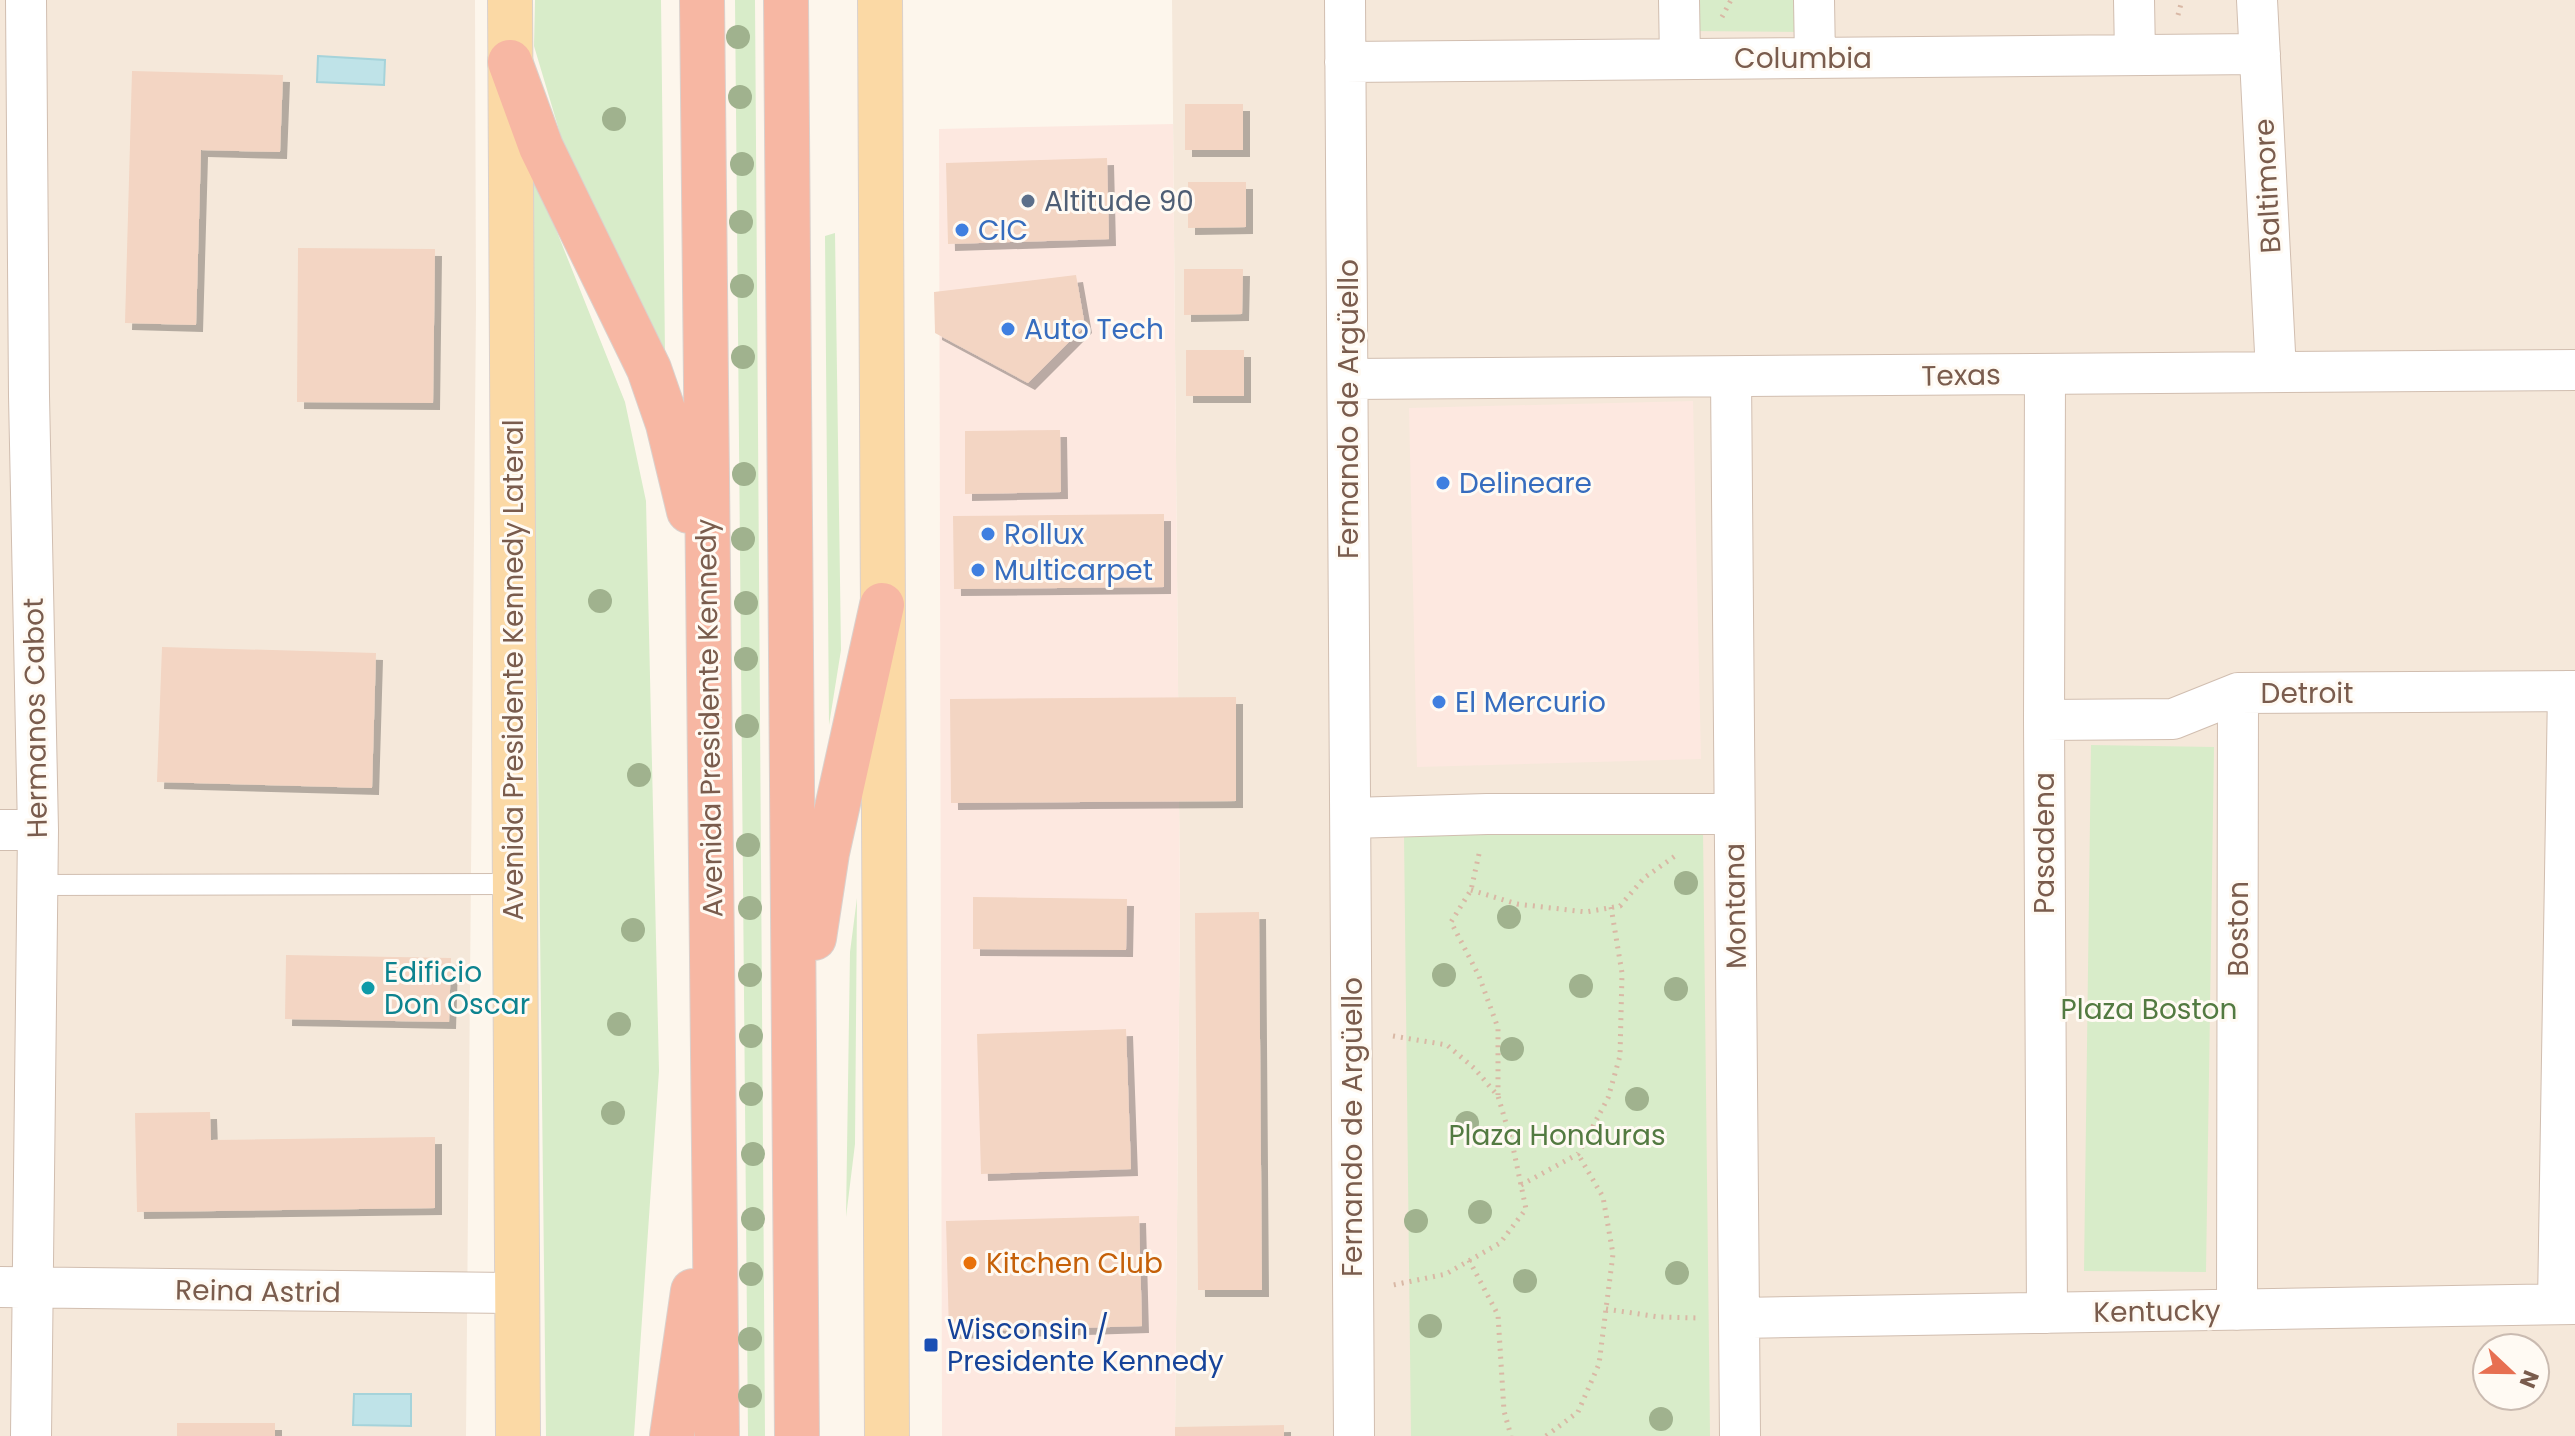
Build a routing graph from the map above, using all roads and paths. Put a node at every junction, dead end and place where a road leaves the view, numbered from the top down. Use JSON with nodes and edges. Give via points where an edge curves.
{"nodes":[{"id":1,"x":26,"y":0,"type":"edge"},
{"id":2,"x":510,"y":0,"type":"edge"},
{"id":3,"x":702,"y":0,"type":"edge"},
{"id":4,"x":786,"y":0,"type":"edge"},
{"id":5,"x":880,"y":0,"type":"edge"},
{"id":6,"x":1345,"y":0,"type":"edge"},
{"id":7,"x":1679,"y":0,"type":"edge"},
{"id":8,"x":1814,"y":0,"type":"edge"},
{"id":9,"x":2134,"y":0,"type":"edge"},
{"id":10,"x":2257,"y":0,"type":"edge"},
{"id":11,"x":2260,"y":54,"type":"junction"},
{"id":12,"x":2135,"y":55,"type":"junction"},
{"id":13,"x":1815,"y":58,"type":"junction"},
{"id":14,"x":1680,"y":59,"type":"junction"},
{"id":15,"x":510,"y":62,"type":"junction"},
{"id":16,"x":1345,"y":62,"type":"junction"},
{"id":17,"x":2575,"y":370,"type":"edge"},
{"id":18,"x":2276,"y":372,"type":"junction"},
{"id":19,"x":2045,"y":374,"type":"junction"},
{"id":20,"x":1731,"y":377,"type":"junction"},
{"id":21,"x":1348,"y":379,"type":"junction"},
{"id":22,"x":14,"y":396,"type":"edge"},
{"id":23,"x":882,"y":605,"type":"junction"},
{"id":24,"x":708,"y":629,"type":"junction"},
{"id":25,"x":2571,"y":691,"type":"edge"},
{"id":26,"x":2238,"y":693,"type":"junction"},
{"id":27,"x":2044,"y":720,"type":"junction"},
{"id":28,"x":1487,"y":814,"type":"junction"},
{"id":29,"x":1734,"y":814,"type":"junction"},
{"id":30,"x":1351,"y":818,"type":"junction"},
{"id":31,"x":19,"y":830,"type":"edge"},
{"id":32,"x":1682,"y":851,"type":"dead end"},
{"id":33,"x":514,"y":884,"type":"junction"},
{"id":34,"x":37,"y":885,"type":"junction"},
{"id":35,"x":1471,"y":890,"type":"junction"},
{"id":36,"x":1611,"y":907,"type":"junction"},
{"id":37,"x":1352,"y":1031,"type":"junction"},
{"id":38,"x":793,"y":1070,"type":"junction"},
{"id":39,"x":1498,"y":1096,"type":"junction"},
{"id":40,"x":1578,"y":1154,"type":"junction"},
{"id":41,"x":713,"y":1158,"type":"junction"},
{"id":42,"x":1521,"y":1185,"type":"junction"},
{"id":43,"x":1469,"y":1260,"type":"junction"},
{"id":44,"x":16,"y":1288,"type":"edge"},
{"id":45,"x":517,"y":1293,"type":"junction"},
{"id":46,"x":1353,"y":1294,"type":"junction"},
{"id":47,"x":2566,"y":1304,"type":"edge"},
{"id":48,"x":1606,"y":1309,"type":"junction"},
{"id":49,"x":2237,"y":1310,"type":"junction"},
{"id":50,"x":2047,"y":1313,"type":"junction"},
{"id":51,"x":1739,"y":1318,"type":"junction"},
{"id":52,"x":31,"y":1436,"type":"edge"},
{"id":53,"x":518,"y":1436,"type":"edge"},
{"id":54,"x":672,"y":1436,"type":"edge"},
{"id":55,"x":717,"y":1436,"type":"edge"},
{"id":56,"x":797,"y":1436,"type":"edge"},
{"id":57,"x":887,"y":1436,"type":"edge"},
{"id":58,"x":1354,"y":1436,"type":"edge"},
{"id":59,"x":1511,"y":1436,"type":"edge"},
{"id":60,"x":1546,"y":1436,"type":"edge"},
{"id":61,"x":1740,"y":1436,"type":"edge"}],
"edges":[{"from":1,"to":22,"type":"street","name":"Hermanos Cabot"},
{"from":2,"to":15,"type":"main road","name":"Avenida Presidente Kennedy Lateral"},
{"from":3,"to":24,"type":"highway","name":"Avenida Presidente Kennedy"},
{"from":4,"to":38,"type":"highway"},
{"from":5,"to":23,"type":"main road"},
{"from":6,"to":16,"type":"street","name":"Fernando de Argüello"},
{"from":7,"to":14,"type":"street"},
{"from":8,"to":13,"type":"street"},
{"from":9,"to":12,"type":"street"},
{"from":10,"to":11,"type":"street","name":"Baltimore"},
{"from":11,"to":12,"type":"street","name":"Columbia"},
{"from":11,"to":18,"type":"street","name":"Baltimore"},
{"from":12,"to":13,"type":"street","name":"Columbia"},
{"from":13,"to":14,"type":"street","name":"Columbia"},
{"from":14,"to":16,"type":"street","name":"Columbia"},
{"from":15,"to":24,"type":"highway","via":[[541,147],[649,369],[684,486]]},
{"from":15,"to":33,"type":"main road","name":"Avenida Presidente Kennedy Lateral"},
{"from":16,"to":21,"type":"street","name":"Fernando de Argüello"},
{"from":17,"to":18,"type":"street","name":"Texas"},
{"from":18,"to":19,"type":"street","name":"Texas"},
{"from":19,"to":20,"type":"street","name":"Texas"},
{"from":19,"to":27,"type":"street","name":"Pasadena"},
{"from":20,"to":21,"type":"street","name":"Texas"},
{"from":20,"to":29,"type":"street","name":"Montana"},
{"from":21,"to":30,"type":"street","name":"Fernando de Argüello"},
{"from":22,"to":31,"type":"street","name":"Hermanos Cabot"},
{"from":23,"to":38,"type":"highway","via":[[827,853]]},
{"from":23,"to":57,"type":"main road"},
{"from":24,"to":41,"type":"highway","name":"Avenida Presidente Kennedy"},
{"from":25,"to":26,"type":"street","name":"Detroit"},
{"from":25,"to":47,"type":"street"},
{"from":26,"to":27,"type":"street","name":"Detroit","via":[[2173,719]]},
{"from":26,"to":49,"type":"street","name":"Boston"},
{"from":27,"to":50,"type":"street","name":"Pasadena"},
{"from":28,"to":29,"type":"street"},
{"from":28,"to":30,"type":"street"},
{"from":28,"to":35,"type":"path"},
{"from":29,"to":51,"type":"street","name":"Montana"},
{"from":30,"to":37,"type":"street","name":"Fernando de Argüello"},
{"from":31,"to":34,"type":"street","name":"Hermanos Cabot"},
{"from":32,"to":36,"type":"path","via":[[1644,878],[1620,906]]},
{"from":33,"to":34,"type":"lane"},
{"from":33,"to":45,"type":"main road","name":"Avenida Presidente Kennedy Lateral"},
{"from":34,"to":44,"type":"street","name":"Hermanos Cabot"},
{"from":35,"to":36,"type":"path","via":[[1517,904],[1586,912]]},
{"from":35,"to":39,"type":"path","via":[[1451,922],[1498,1028]]},
{"from":36,"to":40,"type":"path","via":[[1622,973],[1620,1056],[1608,1098]]},
{"from":37,"to":39,"type":"path","via":[[1447,1045]]},
{"from":37,"to":46,"type":"street","name":"Fernando de Argüello"},
{"from":38,"to":56,"type":"highway"},
{"from":39,"to":42,"type":"path"},
{"from":40,"to":42,"type":"path"},
{"from":40,"to":48,"type":"path","via":[[1603,1197],[1613,1254]]},
{"from":41,"to":54,"type":"highway"},
{"from":41,"to":55,"type":"highway","name":"Avenida Presidente Kennedy"},
{"from":42,"to":43,"type":"path","via":[[1526,1209],[1500,1243]]},
{"from":43,"to":46,"type":"path","via":[[1446,1274]]},
{"from":43,"to":59,"type":"path","via":[[1498,1315],[1504,1411]]},
{"from":44,"to":45,"type":"street","name":"Reina Astrid"},
{"from":44,"to":52,"type":"street","name":"Hermanos Cabot"},
{"from":45,"to":53,"type":"main road","name":"Avenida Presidente Kennedy Lateral"},
{"from":46,"to":58,"type":"street","name":"Fernando de Argüello"},
{"from":47,"to":49,"type":"street","name":"Kentucky"},
{"from":48,"to":51,"type":"path","via":[[1659,1317]]},
{"from":48,"to":60,"type":"path","via":[[1599,1364],[1578,1412]]},
{"from":49,"to":50,"type":"street","name":"Kentucky"},
{"from":50,"to":51,"type":"street","name":"Kentucky"},
{"from":51,"to":61,"type":"street","name":"Montana"}]}
